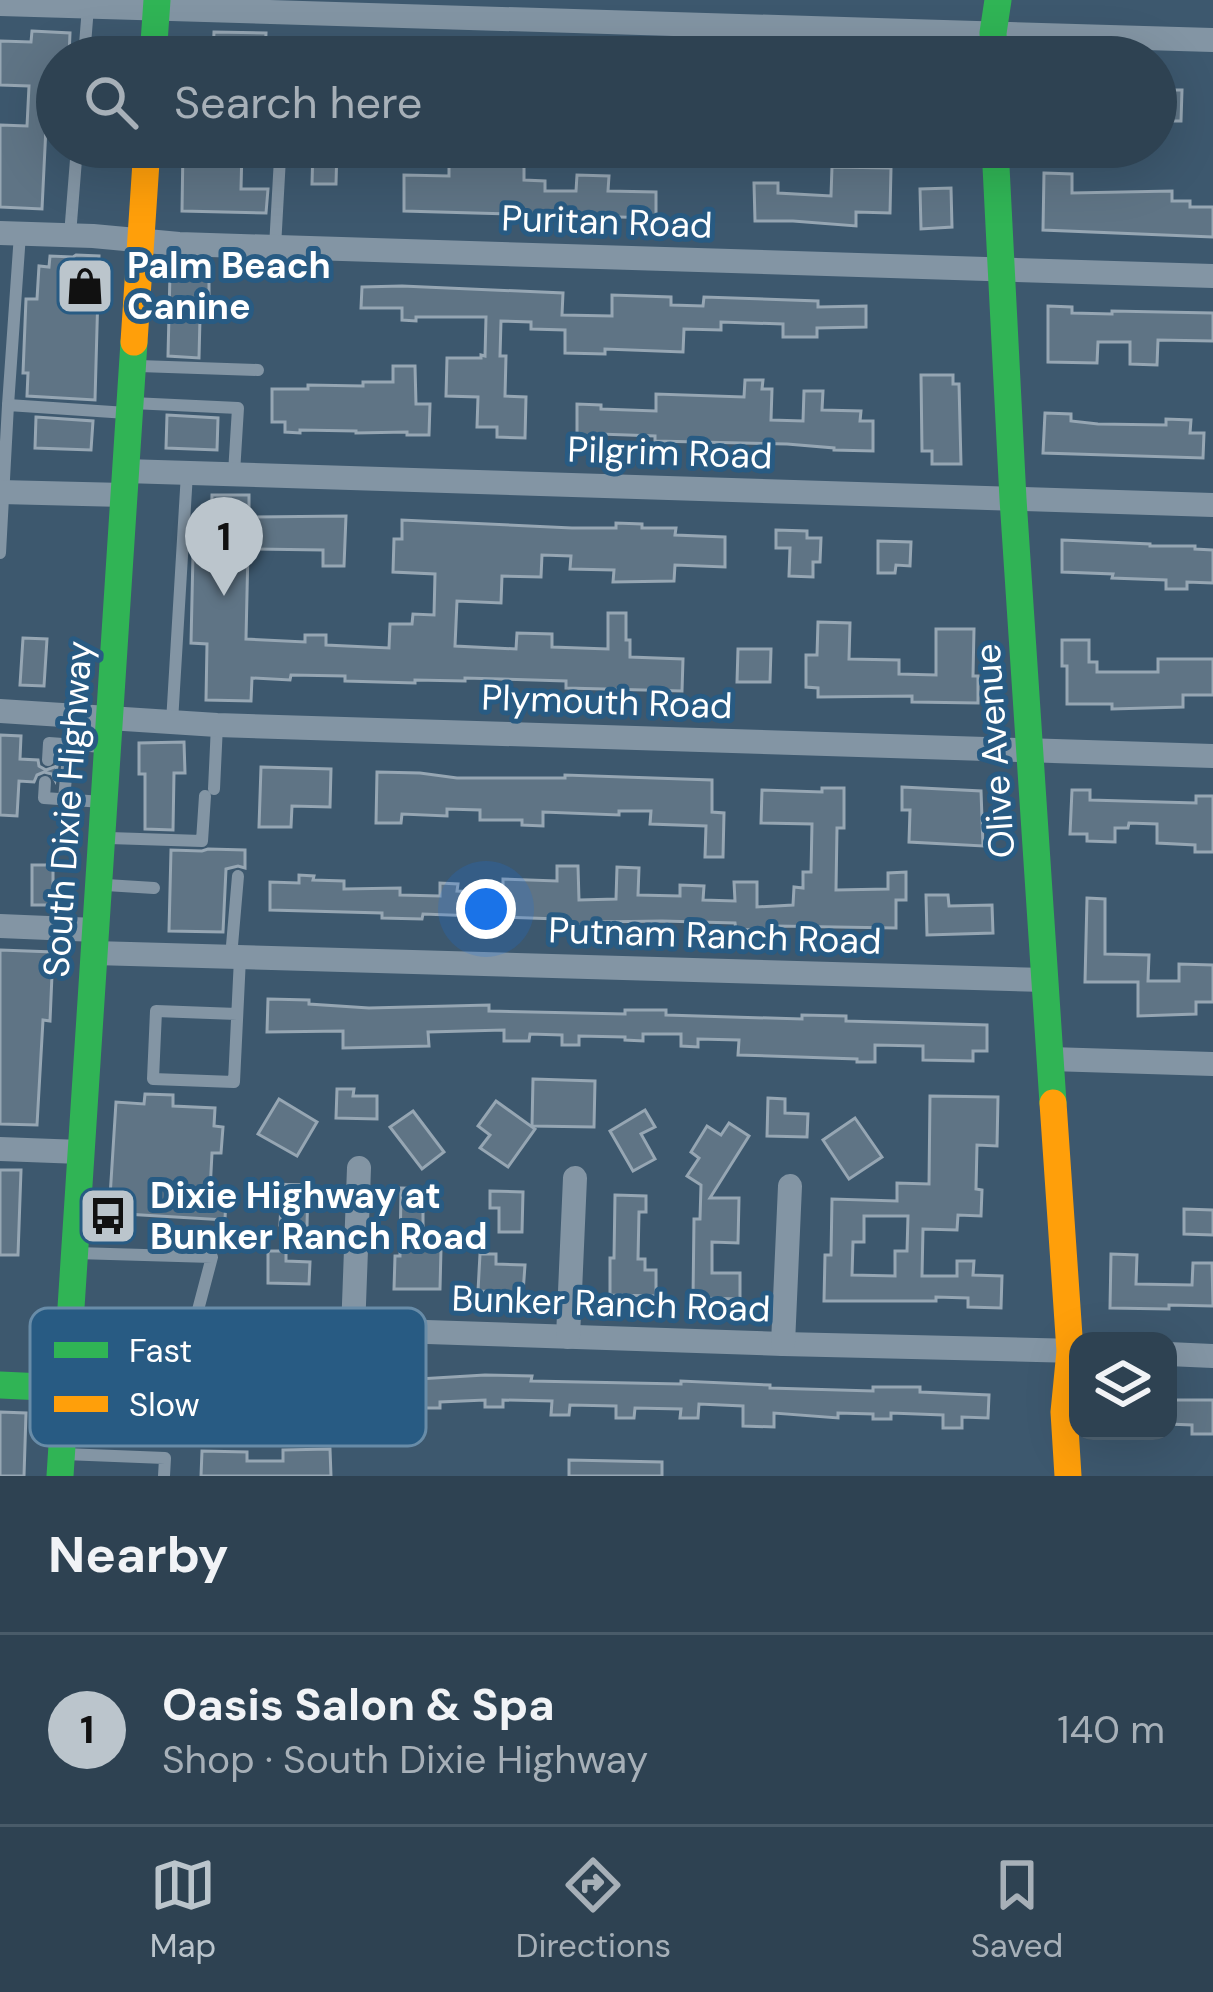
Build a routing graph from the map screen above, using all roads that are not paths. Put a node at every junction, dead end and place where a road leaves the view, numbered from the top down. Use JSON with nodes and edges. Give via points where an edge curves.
{"nodes":[{"id":1,"x":986,"y":0,"type":"edge"},
{"id":2,"x":998,"y":0,"type":"edge"},
{"id":3,"x":31,"y":3,"type":"edge"},
{"id":4,"x":0,"y":4,"type":"edge"},
{"id":5,"x":157,"y":5,"type":"edge"},
{"id":6,"x":248,"y":6,"type":"edge"},
{"id":7,"x":88,"y":7,"type":"junction"},
{"id":8,"x":86,"y":36,"type":"edge"},
{"id":9,"x":155,"y":36,"type":"edge"},
{"id":10,"x":821,"y":36,"type":"edge"},
{"id":11,"x":992,"y":36,"type":"edge"},
{"id":12,"x":994,"y":36,"type":"edge"},
{"id":13,"x":1213,"y":40,"type":"edge"},
{"id":14,"x":1177,"y":41,"type":"edge"},
{"id":15,"x":75,"y":168,"type":"edge"},
{"id":16,"x":145,"y":168,"type":"edge"},
{"id":17,"x":279,"y":168,"type":"edge"},
{"id":18,"x":996,"y":168,"type":"edge"},
{"id":19,"x":10,"y":234,"type":"edge"},
{"id":20,"x":70,"y":235,"type":"junction"},
{"id":21,"x":140,"y":241,"type":"junction"},
{"id":22,"x":275,"y":247,"type":"junction"},
{"id":23,"x":1000,"y":268,"type":"junction"},
{"id":24,"x":1213,"y":276,"type":"edge"},
{"id":25,"x":132,"y":366,"type":"junction"},
{"id":26,"x":258,"y":370,"type":"dead end"},
{"id":27,"x":8,"y":405,"type":"junction"},
{"id":28,"x":129,"y":408,"type":"junction"},
{"id":29,"x":188,"y":473,"type":"junction"},
{"id":30,"x":234,"y":475,"type":"junction"},
{"id":31,"x":124,"y":483,"type":"junction"},
{"id":32,"x":2,"y":492,"type":"edge"},
{"id":33,"x":1013,"y":499,"type":"junction"},
{"id":34,"x":1213,"y":505,"type":"edge"},
{"id":35,"x":0,"y":553,"type":"edge"},
{"id":36,"x":0,"y":711,"type":"edge"},
{"id":37,"x":51,"y":713,"type":"junction"},
{"id":38,"x":109,"y":718,"type":"junction"},
{"id":39,"x":172,"y":722,"type":"junction"},
{"id":40,"x":217,"y":725,"type":"junction"},
{"id":41,"x":49,"y":743,"type":"junction"},
{"id":42,"x":69,"y":745,"type":"junction"},
{"id":43,"x":107,"y":747,"type":"junction"},
{"id":44,"x":1030,"y":750,"type":"junction"},
{"id":45,"x":1213,"y":756,"type":"edge"},
{"id":46,"x":48,"y":760,"type":"dead end"},
{"id":47,"x":45,"y":782,"type":"dead end"},
{"id":48,"x":64,"y":799,"type":"junction"},
{"id":49,"x":104,"y":802,"type":"junction"},
{"id":50,"x":102,"y":838,"type":"junction"},
{"id":51,"x":238,"y":876,"type":"dead end"},
{"id":52,"x":98,"y":884,"type":"junction"},
{"id":53,"x":154,"y":888,"type":"dead end"},
{"id":54,"x":0,"y":926,"type":"edge"},
{"id":55,"x":95,"y":942,"type":"junction"},
{"id":56,"x":236,"y":957,"type":"junction"},
{"id":57,"x":1045,"y":980,"type":"junction"},
{"id":58,"x":237,"y":1014,"type":"junction"},
{"id":59,"x":1050,"y":1059,"type":"junction"},
{"id":60,"x":1213,"y":1064,"type":"edge"},
{"id":61,"x":0,"y":1149,"type":"edge"},
{"id":62,"x":81,"y":1152,"type":"junction"},
{"id":63,"x":359,"y":1168,"type":"dead end"},
{"id":64,"x":575,"y":1178,"type":"dead end"},
{"id":65,"x":790,"y":1186,"type":"dead end"},
{"id":66,"x":75,"y":1253,"type":"junction"},
{"id":67,"x":72,"y":1308,"type":"edge"},
{"id":68,"x":203,"y":1308,"type":"edge"},
{"id":69,"x":354,"y":1308,"type":"edge"},
{"id":70,"x":1072,"y":1332,"type":"edge"},
{"id":71,"x":426,"y":1333,"type":"edge"},
{"id":72,"x":568,"y":1337,"type":"junction"},
{"id":73,"x":783,"y":1344,"type":"junction"},
{"id":74,"x":1069,"y":1351,"type":"edge"},
{"id":75,"x":1177,"y":1354,"type":"edge"},
{"id":76,"x":1213,"y":1356,"type":"edge"},
{"id":77,"x":1069,"y":1382,"type":"edge"},
{"id":78,"x":0,"y":1385,"type":"edge"},
{"id":79,"x":30,"y":1386,"type":"edge"},
{"id":80,"x":1087,"y":1440,"type":"edge"},
{"id":81,"x":61,"y":1465,"type":"edge"},
{"id":82,"x":164,"y":1476,"type":"edge"},
{"id":83,"x":1068,"y":1476,"type":"edge"},
{"id":84,"x":1089,"y":1476,"type":"edge"}],
"edges":[{"from":1,"to":11,"type":"street"},
{"from":2,"to":12,"type":"street"},
{"from":3,"to":4,"type":"street"},
{"from":3,"to":7,"type":"street"},
{"from":5,"to":6,"type":"street"},
{"from":5,"to":7,"type":"street"},
{"from":5,"to":9,"type":"street"},
{"from":6,"to":10,"type":"street"},
{"from":7,"to":8,"type":"lane"},
{"from":13,"to":14,"type":"street"},
{"from":15,"to":20,"type":"lane"},
{"from":16,"to":21,"type":"street","name":"South Dixie Highway"},
{"from":17,"to":22,"type":"lane"},
{"from":18,"to":23,"type":"street","name":"Olive Avenue"},
{"from":19,"to":20,"type":"street","name":"Puritan Road"},
{"from":19,"to":27,"type":"lane"},
{"from":20,"to":21,"type":"street","name":"Puritan Road"},
{"from":21,"to":22,"type":"street","name":"Puritan Road"},
{"from":21,"to":25,"type":"street","name":"South Dixie Highway"},
{"from":22,"to":23,"type":"street","name":"Puritan Road"},
{"from":23,"to":24,"type":"street","name":"Puritan Road"},
{"from":23,"to":33,"type":"street","name":"Olive Avenue"},
{"from":25,"to":26,"type":"lane"},
{"from":25,"to":28,"type":"street","name":"South Dixie Highway"},
{"from":27,"to":28,"type":"lane"},
{"from":27,"to":32,"type":"lane"},
{"from":28,"to":30,"type":"lane","via":[[238,408]]},
{"from":28,"to":31,"type":"street","name":"South Dixie Highway"},
{"from":29,"to":30,"type":"street","name":"Pilgrim Road"},
{"from":29,"to":31,"type":"street","name":"Pilgrim Road"},
{"from":29,"to":39,"type":"lane"},
{"from":30,"to":33,"type":"street","name":"Pilgrim Road"},
{"from":31,"to":32,"type":"street","name":"Pilgrim Road"},
{"from":31,"to":38,"type":"street","name":"South Dixie Highway"},
{"from":32,"to":35,"type":"lane"},
{"from":33,"to":34,"type":"street","name":"Pilgrim Road"},
{"from":33,"to":44,"type":"street","name":"Olive Avenue"},
{"from":36,"to":37,"type":"street","name":"Plymouth Road"},
{"from":37,"to":38,"type":"street","name":"Plymouth Road"},
{"from":37,"to":41,"type":"lane"},
{"from":38,"to":39,"type":"street","name":"Plymouth Road"},
{"from":38,"to":43,"type":"street","name":"South Dixie Highway"},
{"from":39,"to":40,"type":"street","name":"Plymouth Road"},
{"from":40,"to":44,"type":"street","name":"Plymouth Road"},
{"from":40,"to":50,"type":"lane","via":[[202,841]]},
{"from":41,"to":42,"type":"lane"},
{"from":41,"to":46,"type":"lane"},
{"from":42,"to":43,"type":"lane"},
{"from":42,"to":48,"type":"lane"},
{"from":43,"to":49,"type":"street","name":"South Dixie Highway"},
{"from":44,"to":45,"type":"street","name":"Plymouth Road"},
{"from":44,"to":57,"type":"street","name":"Olive Avenue"},
{"from":47,"to":48,"type":"lane","via":[[44,798]]},
{"from":48,"to":49,"type":"lane"},
{"from":49,"to":50,"type":"street","name":"South Dixie Highway"},
{"from":50,"to":52,"type":"street","name":"South Dixie Highway"},
{"from":51,"to":56,"type":"lane"},
{"from":52,"to":53,"type":"lane"},
{"from":52,"to":55,"type":"street","name":"South Dixie Highway"},
{"from":54,"to":55,"type":"street","name":"Putnam Ranch Road"},
{"from":55,"to":56,"type":"street","name":"Putnam Ranch Road"},
{"from":55,"to":62,"type":"street","name":"South Dixie Highway"},
{"from":56,"to":57,"type":"street","name":"Putnam Ranch Road"},
{"from":56,"to":58,"type":"lane"},
{"from":57,"to":59,"type":"street","name":"Olive Avenue"},
{"from":58,"to":58,"type":"lane","via":[[234,1082],[153,1078],[156,1011]]},
{"from":59,"to":60,"type":"street"},
{"from":59,"to":70,"type":"street","name":"Olive Avenue"},
{"from":61,"to":62,"type":"street"},
{"from":62,"to":66,"type":"street","name":"South Dixie Highway"},
{"from":63,"to":69,"type":"street"},
{"from":64,"to":72,"type":"street"},
{"from":65,"to":73,"type":"street"},
{"from":66,"to":67,"type":"street","name":"South Dixie Highway"},
{"from":66,"to":68,"type":"lane","via":[[212,1257]]},
{"from":71,"to":72,"type":"street","name":"Bunker Ranch Road"},
{"from":72,"to":73,"type":"street","name":"Bunker Ranch Road"},
{"from":73,"to":74,"type":"street","name":"Bunker Ranch Road"},
{"from":75,"to":76,"type":"street"},
{"from":77,"to":83,"type":"street","name":"Olive Avenue"},
{"from":78,"to":79,"type":"street"},
{"from":80,"to":84,"type":"street"},
{"from":81,"to":82,"type":"lane","via":[[165,1458]]}]}
